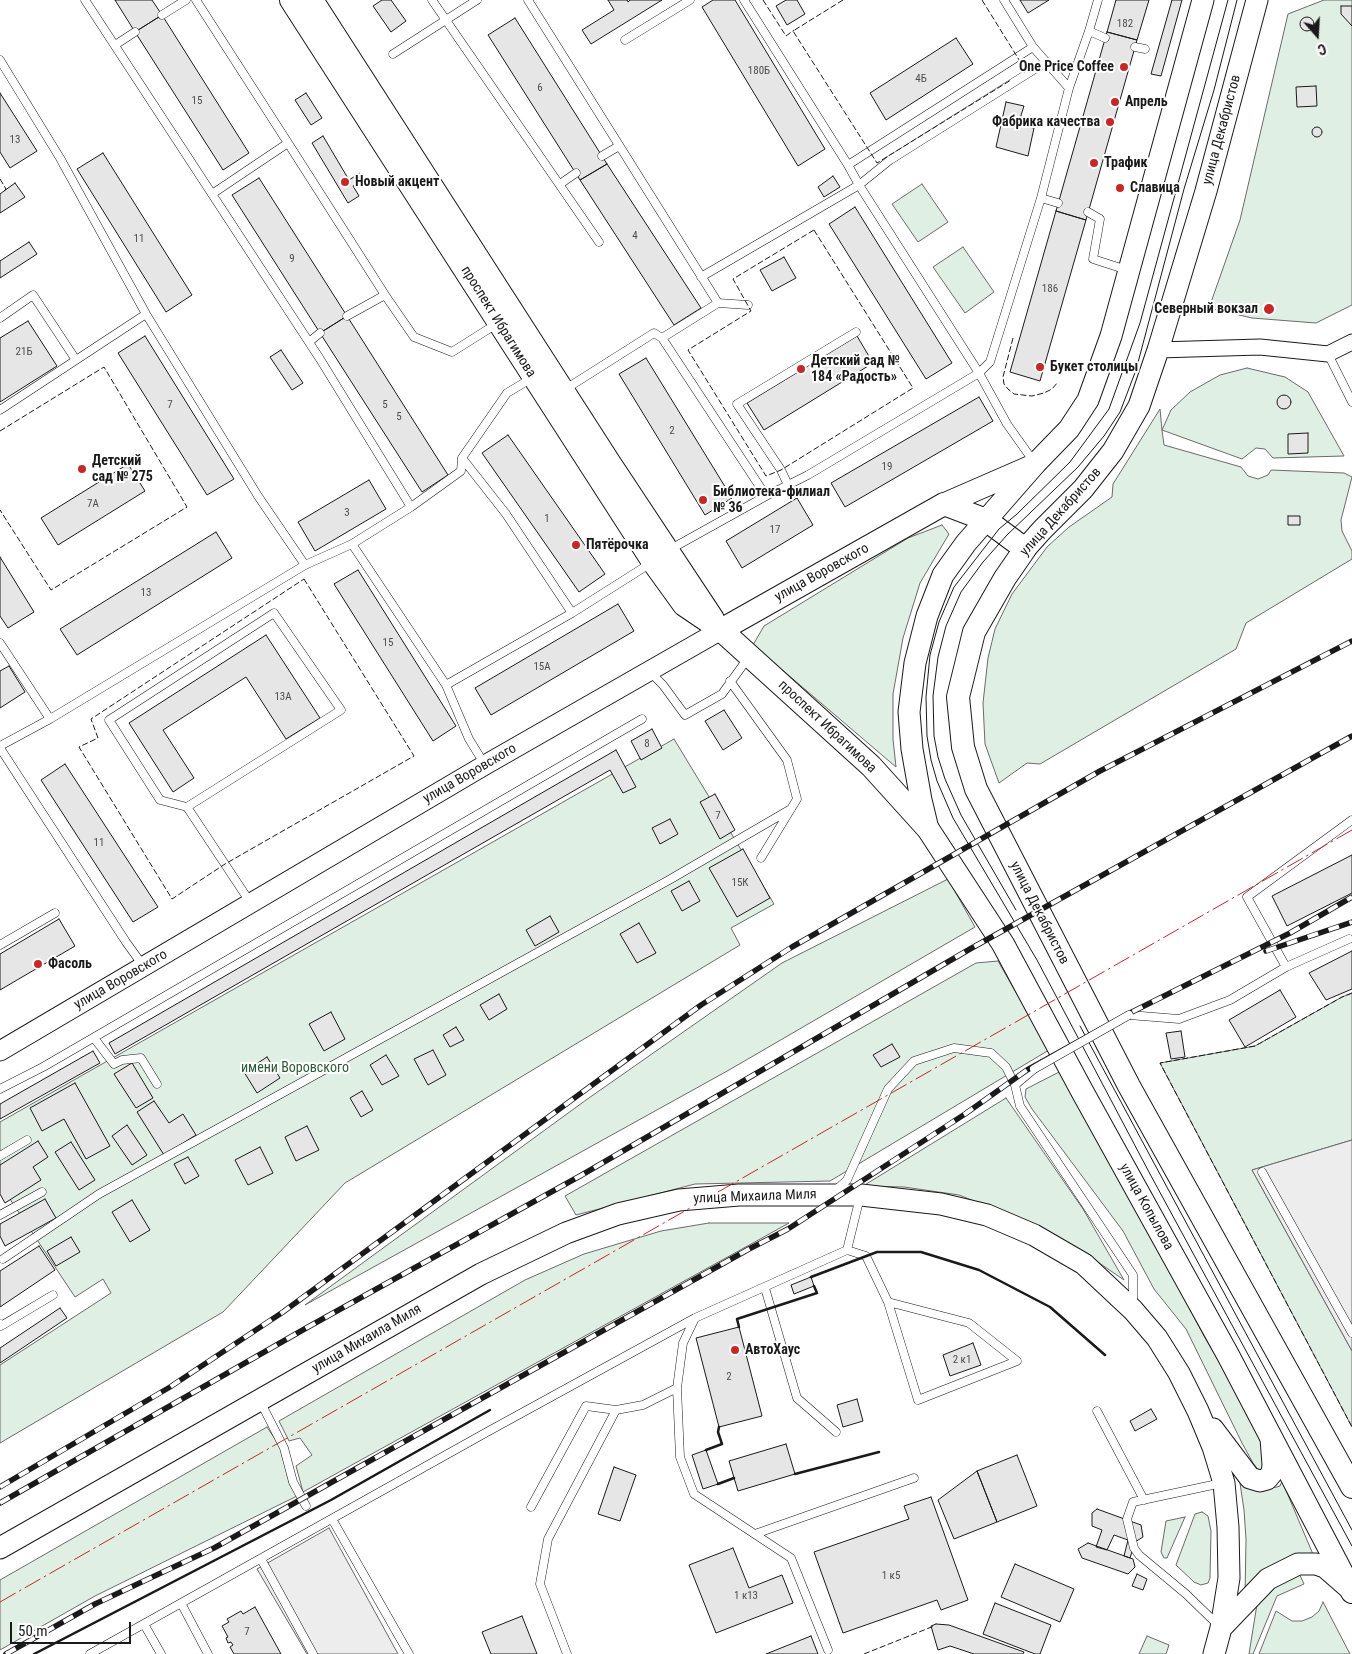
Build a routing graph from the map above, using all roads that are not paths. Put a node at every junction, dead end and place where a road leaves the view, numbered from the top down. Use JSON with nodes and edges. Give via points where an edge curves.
{"nodes":[{"id":1,"x":85,"y":0,"type":"edge"},
{"id":2,"x":186,"y":0,"type":"edge"},
{"id":3,"x":196,"y":0,"type":"edge"},
{"id":4,"x":432,"y":0,"type":"edge"},
{"id":5,"x":476,"y":0,"type":"edge"},
{"id":6,"x":528,"y":0,"type":"edge"},
{"id":7,"x":690,"y":0,"type":"edge"},
{"id":8,"x":744,"y":0,"type":"edge"},
{"id":9,"x":1004,"y":0,"type":"edge"},
{"id":10,"x":1098,"y":0,"type":"edge"},
{"id":11,"x":1203,"y":0,"type":"edge"},
{"id":12,"x":1258,"y":0,"type":"edge"},
{"id":13,"x":309,"y":4,"type":"edge"},
{"id":14,"x":162,"y":15,"type":"dead end"},
{"id":15,"x":446,"y":20,"type":"junction"},
{"id":16,"x":1090,"y":31,"type":"junction"},
{"id":17,"x":135,"y":32,"type":"dead end"},
{"id":18,"x":1105,"y":38,"type":"dead end"},
{"id":19,"x":625,"y":40,"type":"dead end"},
{"id":20,"x":115,"y":46,"type":"junction"},
{"id":21,"x":1033,"y":47,"type":"junction"},
{"id":22,"x":1135,"y":47,"type":"dead end"},
{"id":23,"x":1145,"y":49,"type":"dead end"},
{"id":24,"x":393,"y":54,"type":"dead end"},
{"id":25,"x":0,"y":60,"type":"edge"},
{"id":26,"x":1046,"y":62,"type":"junction"},
{"id":27,"x":1069,"y":88,"type":"junction"},
{"id":28,"x":288,"y":143,"type":"junction"},
{"id":29,"x":619,"y":146,"type":"junction"},
{"id":30,"x":602,"y":156,"type":"dead end"},
{"id":31,"x":848,"y":165,"type":"junction"},
{"id":32,"x":576,"y":173,"type":"dead end"},
{"id":33,"x":560,"y":184,"type":"junction"},
{"id":34,"x":859,"y":185,"type":"junction"},
{"id":35,"x":212,"y":194,"type":"junction"},
{"id":36,"x":1042,"y":198,"type":"junction"},
{"id":37,"x":1058,"y":203,"type":"dead end"},
{"id":38,"x":1088,"y":212,"type":"dead end"},
{"id":39,"x":599,"y":242,"type":"dead end"},
{"id":40,"x":1129,"y":270,"type":"junction"},
{"id":41,"x":701,"y":277,"type":"junction"},
{"id":42,"x":385,"y":295,"type":"junction"},
{"id":43,"x":718,"y":303,"type":"junction"},
{"id":44,"x":748,"y":305,"type":"dead end"},
{"id":45,"x":146,"y":314,"type":"junction"},
{"id":46,"x":347,"y":316,"type":"dead end"},
{"id":47,"x":0,"y":318,"type":"edge"},
{"id":48,"x":499,"y":323,"type":"junction"},
{"id":49,"x":856,"y":332,"type":"dead end"},
{"id":50,"x":320,"y":333,"type":"dead end"},
{"id":51,"x":662,"y":338,"type":"junction"},
{"id":52,"x":308,"y":342,"type":"junction"},
{"id":53,"x":1352,"y":342,"type":"edge"},
{"id":54,"x":1158,"y":350,"type":"junction"},
{"id":55,"x":1328,"y":354,"type":"junction"},
{"id":56,"x":76,"y":360,"type":"junction"},
{"id":57,"x":979,"y":373,"type":"junction"},
{"id":58,"x":533,"y":377,"type":"junction"},
{"id":59,"x":564,"y":391,"type":"junction"},
{"id":60,"x":1352,"y":402,"type":"edge"},
{"id":61,"x":0,"y":410,"type":"edge"},
{"id":62,"x":462,"y":458,"type":"junction"},
{"id":63,"x":1036,"y":463,"type":"junction"},
{"id":64,"x":788,"y":484,"type":"junction"},
{"id":65,"x":766,"y":496,"type":"junction"},
{"id":66,"x":944,"y":504,"type":"junction"},
{"id":67,"x":411,"y":507,"type":"junction"},
{"id":68,"x":986,"y":520,"type":"junction"},
{"id":69,"x":352,"y":544,"type":"junction"},
{"id":70,"x":1025,"y":549,"type":"junction"},
{"id":71,"x":660,"y":556,"type":"junction"},
{"id":72,"x":304,"y":565,"type":"junction"},
{"id":73,"x":572,"y":613,"type":"junction"},
{"id":74,"x":721,"y":630,"type":"junction"},
{"id":75,"x":0,"y":643,"type":"edge"},
{"id":76,"x":750,"y":656,"type":"junction"},
{"id":77,"x":649,"y":671,"type":"junction"},
{"id":78,"x":730,"y":681,"type":"junction"},
{"id":79,"x":446,"y":684,"type":"junction"},
{"id":80,"x":50,"y":719,"type":"junction"},
{"id":81,"x":642,"y":719,"type":"dead end"},
{"id":82,"x":0,"y":747,"type":"edge"},
{"id":83,"x":484,"y":766,"type":"junction"},
{"id":84,"x":186,"y":807,"type":"junction"},
{"id":85,"x":791,"y":810,"type":"junction"},
{"id":86,"x":1352,"y":820,"type":"edge"},
{"id":87,"x":928,"y":829,"type":"junction"},
{"id":88,"x":761,"y":858,"type":"dead end"},
{"id":89,"x":252,"y":904,"type":"junction"},
{"id":90,"x":55,"y":913,"type":"dead end"},
{"id":91,"x":1349,"y":940,"type":"dead end"},
{"id":92,"x":0,"y":945,"type":"edge"},
{"id":93,"x":144,"y":967,"type":"junction"},
{"id":94,"x":1286,"y":967,"type":"junction"},
{"id":95,"x":94,"y":1038,"type":"junction"},
{"id":96,"x":0,"y":1051,"type":"edge"},
{"id":97,"x":157,"y":1084,"type":"dead end"},
{"id":98,"x":1015,"y":1085,"type":"junction"},
{"id":99,"x":0,"y":1089,"type":"edge"},
{"id":100,"x":27,"y":1140,"type":"dead end"},
{"id":101,"x":0,"y":1156,"type":"edge"},
{"id":102,"x":1262,"y":1172,"type":"dead end"},
{"id":103,"x":42,"y":1192,"type":"dead end"},
{"id":104,"x":831,"y":1194,"type":"junction"},
{"id":105,"x":861,"y":1195,"type":"junction"},
{"id":106,"x":0,"y":1215,"type":"edge"},
{"id":107,"x":846,"y":1250,"type":"junction"},
{"id":108,"x":1,"y":1258,"type":"edge"},
{"id":109,"x":765,"y":1288,"type":"junction"},
{"id":110,"x":53,"y":1295,"type":"dead end"},
{"id":111,"x":888,"y":1302,"type":"junction"},
{"id":112,"x":1133,"y":1310,"type":"junction"},
{"id":113,"x":695,"y":1318,"type":"junction"},
{"id":114,"x":0,"y":1324,"type":"edge"},
{"id":115,"x":1352,"y":1332,"type":"edge"},
{"id":116,"x":677,"y":1388,"type":"junction"},
{"id":117,"x":260,"y":1400,"type":"junction"},
{"id":118,"x":616,"y":1410,"type":"junction"},
{"id":119,"x":1098,"y":1411,"type":"dead end"},
{"id":120,"x":1198,"y":1411,"type":"junction"},
{"id":121,"x":836,"y":1432,"type":"dead end"},
{"id":122,"x":1271,"y":1436,"type":"junction"},
{"id":123,"x":914,"y":1478,"type":"dead end"},
{"id":124,"x":1224,"y":1483,"type":"junction"},
{"id":125,"x":1352,"y":1487,"type":"edge"},
{"id":126,"x":1144,"y":1500,"type":"junction"},
{"id":127,"x":306,"y":1506,"type":"dead end"},
{"id":128,"x":530,"y":1507,"type":"dead end"},
{"id":129,"x":332,"y":1519,"type":"junction"},
{"id":130,"x":755,"y":1534,"type":"junction"},
{"id":131,"x":0,"y":1548,"type":"edge"},
{"id":132,"x":261,"y":1559,"type":"junction"},
{"id":133,"x":1351,"y":1591,"type":"edge"},
{"id":134,"x":181,"y":1603,"type":"junction"},
{"id":135,"x":144,"y":1624,"type":"junction"},
{"id":136,"x":1222,"y":1628,"type":"junction"},
{"id":137,"x":828,"y":1650,"type":"dead end"},
{"id":138,"x":90,"y":1654,"type":"edge"},
{"id":139,"x":161,"y":1654,"type":"edge"},
{"id":140,"x":208,"y":1654,"type":"edge"},
{"id":141,"x":313,"y":1654,"type":"edge"},
{"id":142,"x":409,"y":1654,"type":"edge"},
{"id":143,"x":567,"y":1654,"type":"edge"},
{"id":144,"x":1214,"y":1654,"type":"edge"}],
"edges":[{"from":1,"to":20,"type":"lane"},
{"from":2,"to":14,"type":"lane"},
{"from":3,"to":28,"type":"lane"},
{"from":4,"to":15,"type":"lane"},
{"from":5,"to":15,"type":"lane"},
{"from":6,"to":29,"type":"lane"},
{"from":7,"to":19,"type":"lane"},
{"from":8,"to":31,"type":"lane"},
{"from":9,"to":21,"type":"lane"},
{"from":10,"to":16,"type":"lane"},
{"from":11,"to":40,"type":"main road"},
{"from":12,"to":54,"type":"main road","name":"улица Декабристов"},
{"from":13,"to":48,"type":"main road","name":"проспект Ибрагимова"},
{"from":13,"to":59,"type":"main road","name":"проспект Ибрагимова"},
{"from":15,"to":24,"type":"lane"},
{"from":15,"to":33,"type":"lane"},
{"from":16,"to":18,"type":"lane"},
{"from":16,"to":27,"type":"lane"},
{"from":17,"to":20,"type":"lane"},
{"from":20,"to":35,"type":"lane"},
{"from":21,"to":26,"type":"lane"},
{"from":21,"to":31,"type":"lane"},
{"from":22,"to":23,"type":"lane"},
{"from":25,"to":45,"type":"lane","via":[[60,158]]},
{"from":26,"to":27,"type":"lane"},
{"from":26,"to":34,"type":"lane","via":[[890,160]]},
{"from":27,"to":36,"type":"lane"},
{"from":28,"to":35,"type":"lane"},
{"from":28,"to":42,"type":"lane"},
{"from":29,"to":30,"type":"lane"},
{"from":29,"to":41,"type":"lane"},
{"from":31,"to":34,"type":"lane"},
{"from":32,"to":33,"type":"lane"},
{"from":33,"to":39,"type":"lane"},
{"from":34,"to":41,"type":"lane"},
{"from":34,"to":57,"type":"lane"},
{"from":35,"to":52,"type":"lane"},
{"from":36,"to":37,"type":"lane"},
{"from":36,"to":57,"type":"lane","via":[[990,362]]},
{"from":38,"to":40,"type":"lane","via":[[1100,219],[1093,259]]},
{"from":40,"to":63,"type":"main road","via":[[1111,336],[1088,400],[1069,429]]},
{"from":41,"to":43,"type":"lane"},
{"from":42,"to":46,"type":"lane"},
{"from":42,"to":48,"type":"lane","via":[[414,337],[452,352]]},
{"from":43,"to":44,"type":"lane"},
{"from":43,"to":51,"type":"lane"},
{"from":45,"to":56,"type":"lane"},
{"from":45,"to":72,"type":"lane"},
{"from":47,"to":56,"type":"lane","via":[[33,295]]},
{"from":48,"to":58,"type":"main road","name":"проспект Ибрагимова"},
{"from":49,"to":64,"type":"lane","via":[[737,404]]},
{"from":50,"to":52,"type":"lane"},
{"from":51,"to":59,"type":"lane","via":[[654,333]]},
{"from":51,"to":65,"type":"lane"},
{"from":52,"to":67,"type":"lane"},
{"from":53,"to":55,"type":"street"},
{"from":54,"to":55,"type":"street","via":[[1260,347]]},
{"from":54,"to":70,"type":"main road","name":"улица Декабристов","via":[[1139,406],[1113,451],[1083,489]]},
{"from":55,"to":60,"type":"lane"},
{"from":56,"to":61,"type":"lane"},
{"from":57,"to":63,"type":"lane","via":[[1007,424]]},
{"from":57,"to":64,"type":"lane"},
{"from":58,"to":62,"type":"lane","via":[[508,394]]},
{"from":58,"to":71,"type":"main road","name":"проспект Ибрагимова"},
{"from":59,"to":71,"type":"main road","name":"проспект Ибрагимова"},
{"from":62,"to":67,"type":"lane","via":[[461,471]]},
{"from":62,"to":73,"type":"lane","via":[[506,514]]},
{"from":63,"to":66,"type":"main road","name":"улица Воровского"},
{"from":63,"to":68,"type":"main road"},
{"from":64,"to":65,"type":"lane"},
{"from":65,"to":71,"type":"lane"},
{"from":66,"to":68,"type":"main road"},
{"from":66,"to":74,"type":"main road","name":"улица Воровского"},
{"from":67,"to":69,"type":"lane"},
{"from":68,"to":70,"type":"main road"},
{"from":68,"to":87,"type":"main road","via":[[943,575],[927,616],[915,663],[908,712],[920,800]]},
{"from":69,"to":72,"type":"lane"},
{"from":69,"to":79,"type":"lane"},
{"from":70,"to":125,"type":"main road","name":"улица Декабристов","via":[[1004,578],[974,632],[958,697],[963,747],[976,789],[1129,1086]]},
{"from":71,"to":73,"type":"lane"},
{"from":71,"to":74,"type":"main road","name":"проспект Ибрагимова"},
{"from":72,"to":80,"type":"lane"},
{"from":73,"to":79,"type":"lane"},
{"from":74,"to":76,"type":"main road","name":"проспект Ибрагимова"},
{"from":74,"to":77,"type":"street","name":"улица Воровского"},
{"from":75,"to":80,"type":"lane"},
{"from":76,"to":78,"type":"lane"},
{"from":76,"to":87,"type":"main road","name":"проспект Ибрагимова","via":[[871,766]]},
{"from":77,"to":78,"type":"lane","via":[[685,715],[722,694]]},
{"from":77,"to":83,"type":"street","name":"улица Воровского"},
{"from":78,"to":85,"type":"lane","via":[[787,760],[797,799]]},
{"from":79,"to":83,"type":"lane"},
{"from":80,"to":82,"type":"lane"},
{"from":81,"to":95,"type":"lane"},
{"from":82,"to":93,"type":"lane"},
{"from":83,"to":89,"type":"street","name":"улица Воровского"},
{"from":84,"to":84,"type":"lane","via":[[160,800],[109,720],[274,613],[341,710]]},
{"from":84,"to":89,"type":"lane"},
{"from":85,"to":88,"type":"lane"},
{"from":85,"to":108,"type":"lane","via":[[99,1194]]},
{"from":86,"to":94,"type":"lane","via":[[1247,897]]},
{"from":87,"to":122,"type":"main road","name":"улица Копылова","via":[[1003,944]]},
{"from":89,"to":93,"type":"street","name":"улица Воровского"},
{"from":90,"to":92,"type":"lane"},
{"from":91,"to":94,"type":"lane"},
{"from":93,"to":96,"type":"street","name":"улица Воровского"},
{"from":94,"to":98,"type":"lane","bridge":true,"via":[[1230,1000],[1179,1019],[1129,1015],[1034,1069]]},
{"from":95,"to":97,"type":"lane","via":[[114,1064],[141,1058]]},
{"from":95,"to":99,"type":"lane"},
{"from":98,"to":104,"type":"lane","via":[[1006,1067],[991,1053],[954,1048],[914,1061],[888,1089],[847,1180]]},
{"from":98,"to":112,"type":"lane","via":[[1020,1106],[1133,1275]]},
{"from":100,"to":101,"type":"lane"},
{"from":102,"to":115,"type":"lane"},
{"from":103,"to":106,"type":"lane"},
{"from":104,"to":105,"type":"main road","name":"улица Михаила Миля"},
{"from":104,"to":117,"type":"main road","name":"улица Михаила Миля","via":[[739,1195],[679,1200],[609,1217],[566,1233],[481,1274]]},
{"from":105,"to":107,"type":"lane"},
{"from":105,"to":112,"type":"main road","name":"улица Михаила Миля","via":[[941,1204],[987,1215],[1034,1235],[1084,1264]]},
{"from":107,"to":109,"type":"lane"},
{"from":107,"to":111,"type":"lane","via":[[866,1256]]},
{"from":109,"to":113,"type":"lane"},
{"from":109,"to":121,"type":"lane","via":[[797,1398]]},
{"from":110,"to":114,"type":"lane"},
{"from":111,"to":111,"type":"lane","via":[[969,1323],[1017,1361],[918,1400]]},
{"from":112,"to":120,"type":"main road","name":"улица Михаила Миля","via":[[1170,1359]]},
{"from":113,"to":116,"type":"lane","via":[[683,1343]]},
{"from":113,"to":129,"type":"lane"},
{"from":116,"to":118,"type":"lane","via":[[643,1405]]},
{"from":116,"to":130,"type":"lane","via":[[680,1458],[694,1494]]},
{"from":117,"to":127,"type":"lane","via":[[284,1448],[293,1482]]},
{"from":117,"to":131,"type":"main road","name":"улица Михаила Миля"},
{"from":118,"to":128,"type":"lane","via":[[586,1406]]},
{"from":118,"to":143,"type":"lane","via":[[548,1540],[540,1584]]},
{"from":119,"to":126,"type":"lane"},
{"from":120,"to":122,"type":"main road","via":[[1254,1480],[1267,1479],[1272,1473]]},
{"from":120,"to":124,"type":"main road","name":"улица Михаила Миля"},
{"from":122,"to":133,"type":"main road","name":"улица Копылова"},
{"from":123,"to":130,"type":"lane"},
{"from":124,"to":126,"type":"lane"},
{"from":124,"to":136,"type":"main road","name":"улица Михаила Миля","via":[[1229,1578]]},
{"from":126,"to":136,"type":"lane","via":[[1133,1502],[1127,1519],[1138,1555]]},
{"from":129,"to":132,"type":"lane"},
{"from":129,"to":142,"type":"lane"},
{"from":130,"to":137,"type":"lane","via":[[791,1558]]},
{"from":132,"to":134,"type":"lane"},
{"from":132,"to":141,"type":"lane"},
{"from":133,"to":136,"type":"main road","via":[[1325,1567],[1298,1564],[1268,1579]]},
{"from":134,"to":135,"type":"lane"},
{"from":134,"to":140,"type":"lane"},
{"from":135,"to":138,"type":"lane"},
{"from":135,"to":139,"type":"lane"},
{"from":136,"to":144,"type":"main road","name":"улица Михаила Миля"}]}
